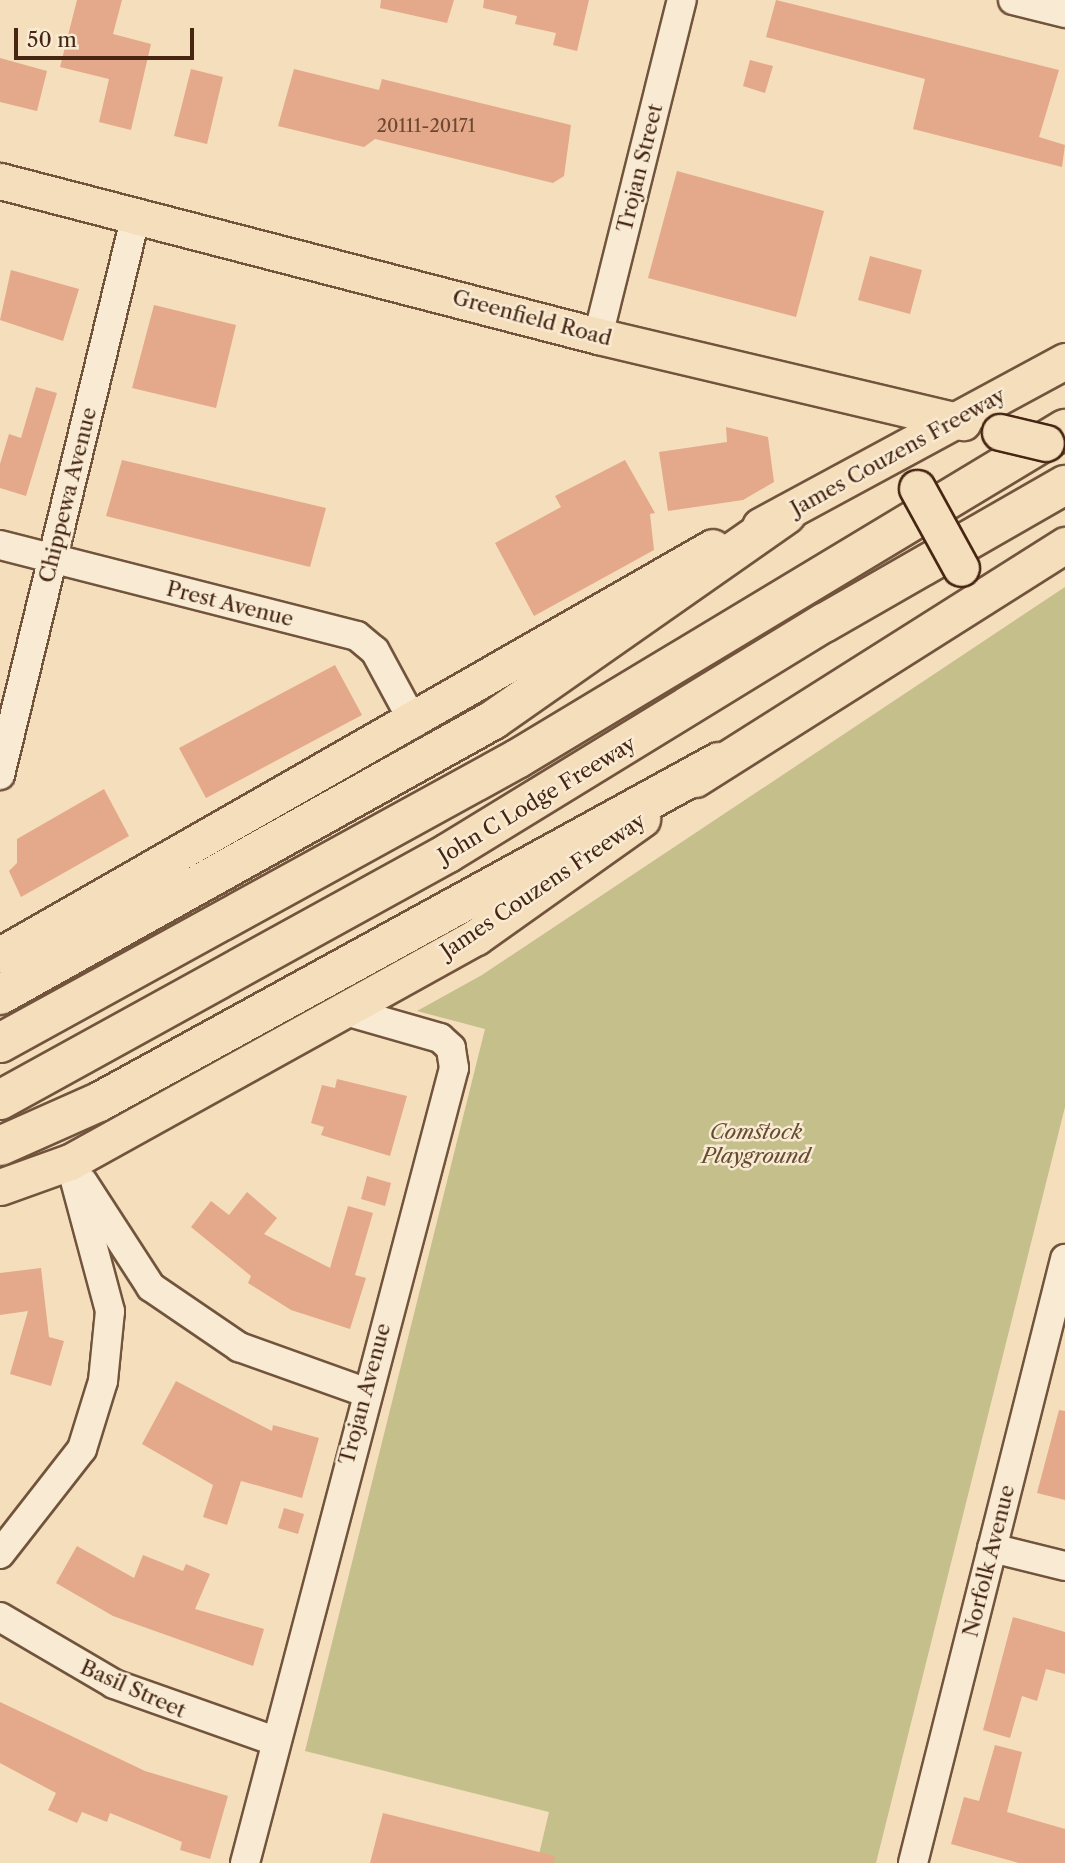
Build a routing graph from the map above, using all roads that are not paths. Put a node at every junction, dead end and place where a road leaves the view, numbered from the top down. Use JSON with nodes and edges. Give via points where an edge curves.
{"nodes":[{"id":1,"x":682,"y":0,"type":"edge"},
{"id":2,"x":1013,"y":0,"type":"edge"},
{"id":3,"x":1065,"y":13,"type":"edge"},
{"id":4,"x":0,"y":181,"type":"edge"},
{"id":5,"x":136,"y":215,"type":"junction"},
{"id":6,"x":598,"y":336,"type":"junction"},
{"id":7,"x":1065,"y":361,"type":"edge"},
{"id":8,"x":953,"y":419,"type":"junction"},
{"id":9,"x":1065,"y":429,"type":"edge"},
{"id":10,"x":1065,"y":448,"type":"edge"},
{"id":11,"x":853,"y":477,"type":"junction"},
{"id":12,"x":1065,"y":485,"type":"edge"},
{"id":13,"x":786,"y":515,"type":"junction"},
{"id":14,"x":0,"y":545,"type":"edge"},
{"id":15,"x":1065,"y":545,"type":"edge"},
{"id":16,"x":52,"y":558,"type":"junction"},
{"id":17,"x":943,"y":618,"type":"junction"},
{"id":18,"x":414,"y":723,"type":"junction"},
{"id":19,"x":719,"y":762,"type":"junction"},
{"id":20,"x":0,"y":775,"type":"edge"},
{"id":21,"x":0,"y":955,"type":"edge"},
{"id":22,"x":0,"y":995,"type":"edge"},
{"id":23,"x":346,"y":1011,"type":"junction"},
{"id":24,"x":0,"y":1043,"type":"edge"},
{"id":25,"x":0,"y":1100,"type":"edge"},
{"id":26,"x":0,"y":1146,"type":"edge"},
{"id":27,"x":70,"y":1162,"type":"junction"},
{"id":28,"x":0,"y":1187,"type":"edge"},
{"id":29,"x":1065,"y":1259,"type":"edge"},
{"id":30,"x":365,"y":1392,"type":"junction"},
{"id":31,"x":992,"y":1548,"type":"junction"},
{"id":32,"x":0,"y":1554,"type":"edge"},
{"id":33,"x":1065,"y":1566,"type":"edge"},
{"id":34,"x":0,"y":1617,"type":"edge"},
{"id":35,"x":275,"y":1741,"type":"junction"},
{"id":36,"x":245,"y":1863,"type":"edge"},
{"id":37,"x":913,"y":1863,"type":"edge"}],
"edges":[{"from":1,"to":6,"type":"street","name":"Trojan Street"},
{"from":2,"to":3,"type":"street"},
{"from":4,"to":5,"type":"main road","name":"Greenfield Road"},
{"from":5,"to":6,"type":"main road","name":"Greenfield Road"},
{"from":5,"to":16,"type":"street","name":"Chippewa Avenue"},
{"from":6,"to":8,"type":"main road","name":"Greenfield Road"},
{"from":7,"to":8,"type":"main road","name":"James Couzens Freeway"},
{"from":8,"to":10,"type":"main road","name":"Greenfield Road","bridge":true},
{"from":8,"to":11,"type":"main road","name":"James Couzens Freeway"},
{"from":9,"to":24,"type":"highway","via":[[458,793]]},
{"from":11,"to":13,"type":"main road","name":"James Couzens Freeway"},
{"from":11,"to":17,"type":"main road","bridge":true,"via":[[899,478],[917,488],[961,568],[961,583]]},
{"from":12,"to":25,"type":"highway","name":"John C Lodge Freeway","via":[[824,623],[495,826]]},
{"from":13,"to":18,"type":"main road","name":"James Couzens Freeway","via":[[724,541]]},
{"from":13,"to":22,"type":"highway","via":[[493,720]]},
{"from":14,"to":16,"type":"street","name":"Prest Avenue"},
{"from":15,"to":17,"type":"main road","name":"James Couzens Freeway"},
{"from":16,"to":18,"type":"street","name":"Prest Avenue","via":[[357,636],[374,652]]},
{"from":16,"to":20,"type":"street","name":"Chippewa Avenue"},
{"from":17,"to":19,"type":"main road","name":"James Couzens Freeway"},
{"from":18,"to":21,"type":"main road","name":"James Couzens Freeway"},
{"from":19,"to":23,"type":"main road","name":"James Couzens Freeway","via":[[486,930]]},
{"from":19,"to":26,"type":"highway","via":[[99,1102]]},
{"from":23,"to":27,"type":"main road","name":"James Couzens Freeway"},
{"from":23,"to":30,"type":"street","name":"Trojan Avenue","via":[[440,1038],[451,1048],[454,1068]]},
{"from":27,"to":28,"type":"main road","name":"James Couzens Freeway"},
{"from":27,"to":30,"type":"street","via":[[151,1287],[239,1347]]},
{"from":27,"to":32,"type":"street","via":[[110,1311],[103,1381],[82,1449]]},
{"from":29,"to":31,"type":"street","name":"Norfolk Avenue"},
{"from":30,"to":35,"type":"street","name":"Trojan Avenue"},
{"from":31,"to":33,"type":"street"},
{"from":31,"to":37,"type":"street","name":"Norfolk Avenue"},
{"from":34,"to":35,"type":"street","name":"Basil Street","via":[[114,1684]]},
{"from":35,"to":36,"type":"street"}]}
